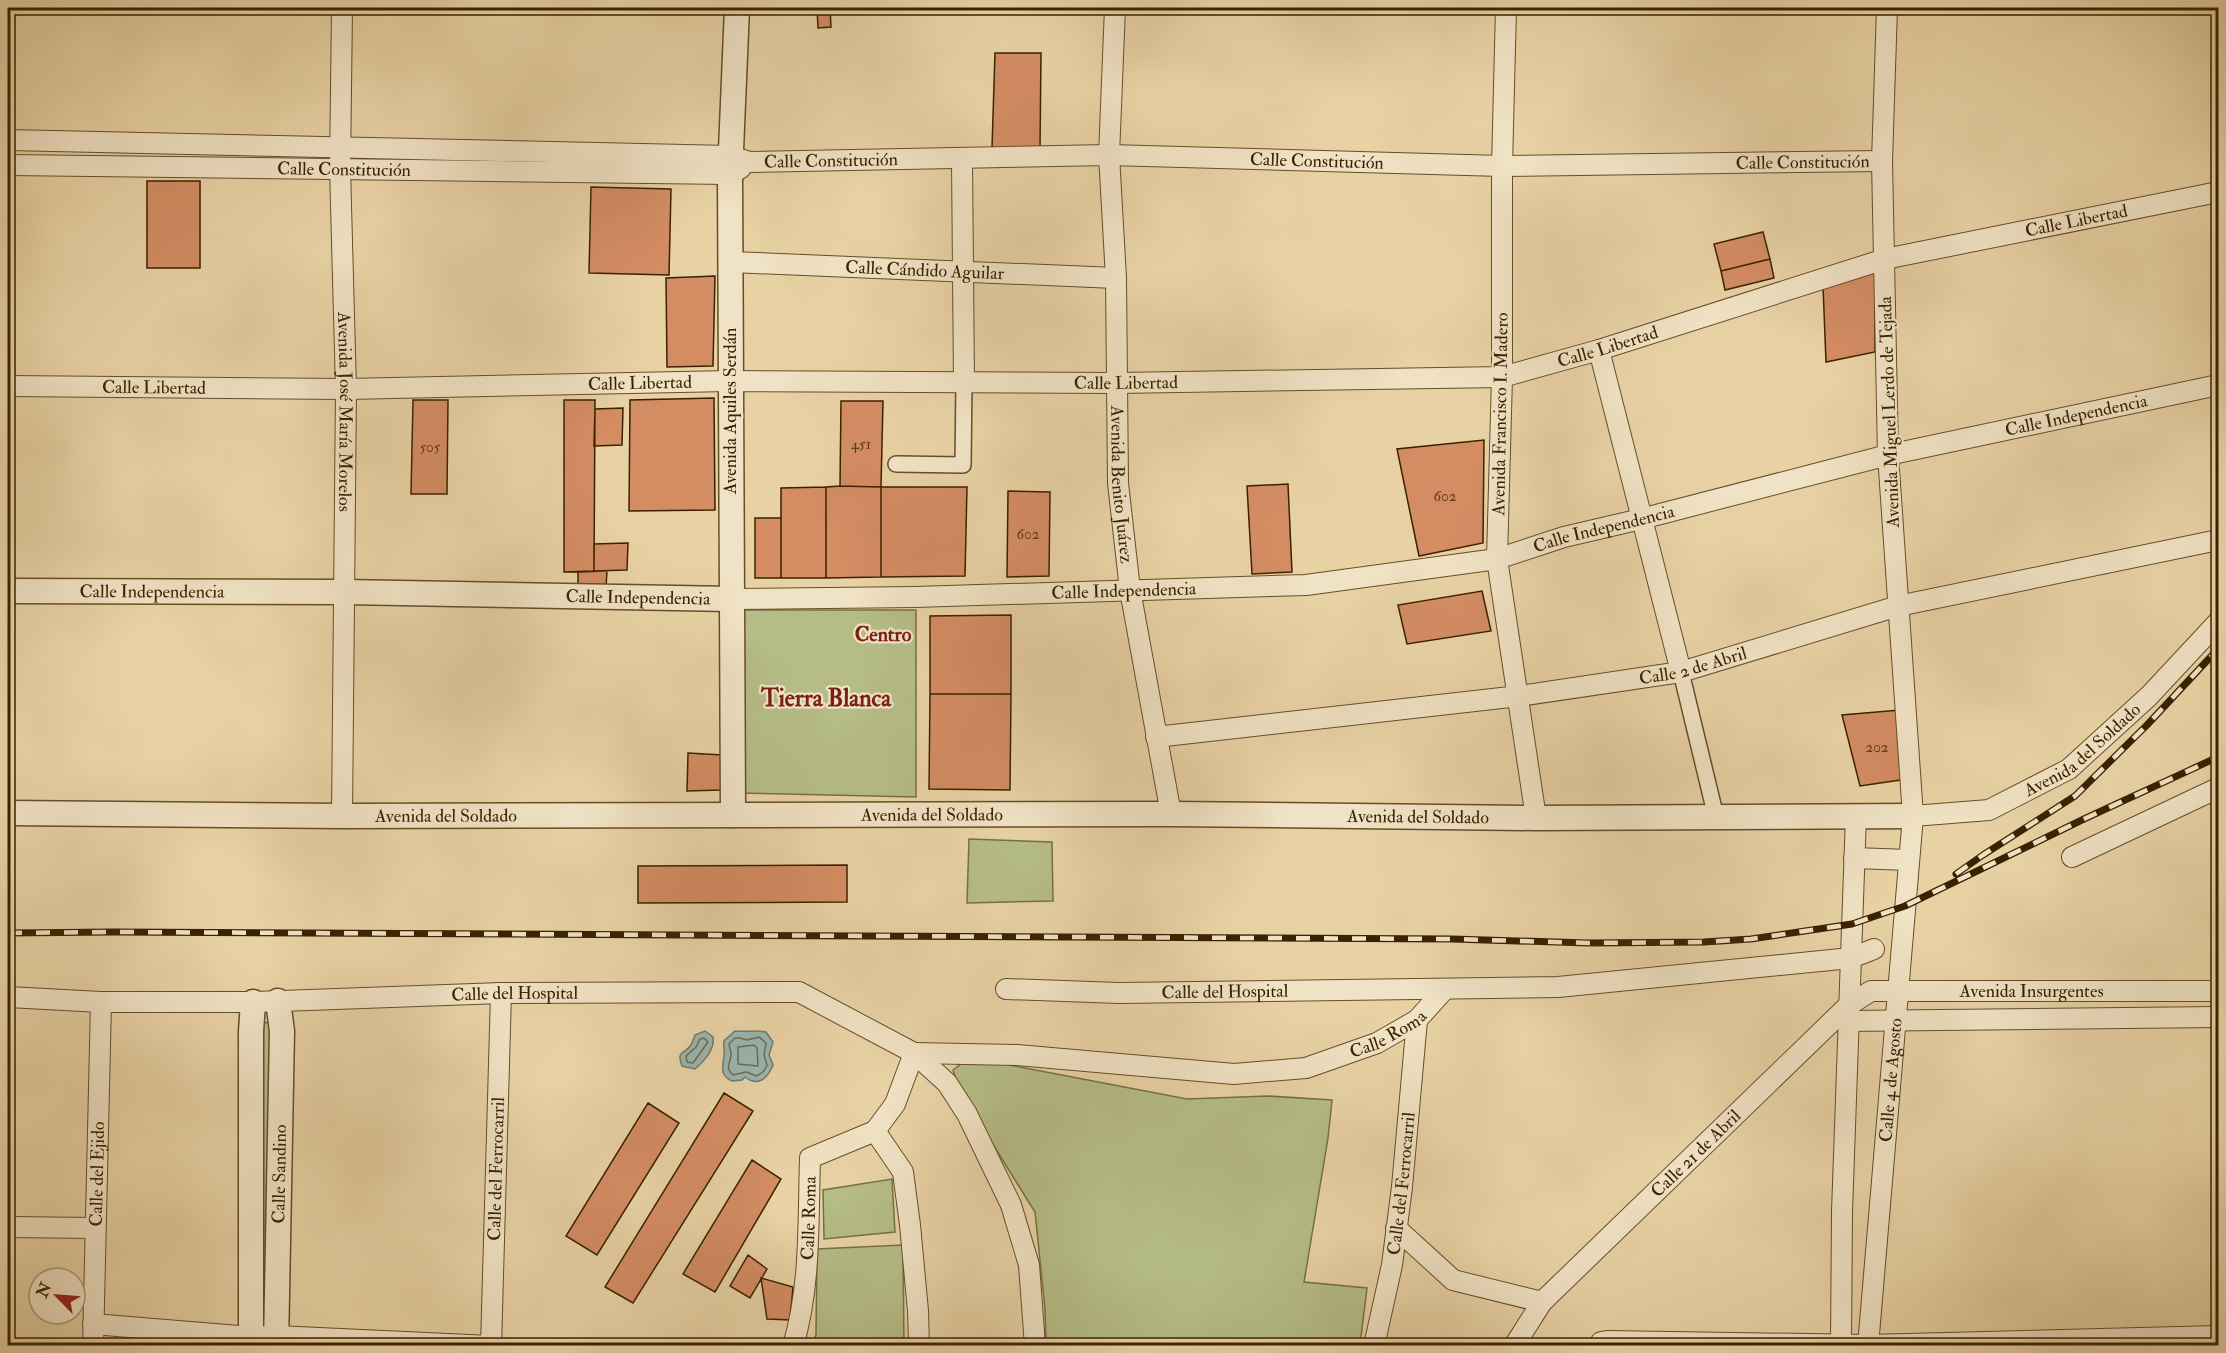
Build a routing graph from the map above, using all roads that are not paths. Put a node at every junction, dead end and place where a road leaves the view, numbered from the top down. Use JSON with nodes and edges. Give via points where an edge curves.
{"nodes":[{"id":1,"x":342,"y":8,"type":"edge"},
{"id":2,"x":737,"y":8,"type":"edge"},
{"id":3,"x":1115,"y":8,"type":"edge"},
{"id":4,"x":1506,"y":8,"type":"edge"},
{"id":5,"x":1887,"y":8,"type":"edge"},
{"id":6,"x":8,"y":140,"type":"edge"},
{"id":7,"x":340,"y":148,"type":"junction"},
{"id":8,"x":1109,"y":155,"type":"junction"},
{"id":9,"x":962,"y":159,"type":"junction"},
{"id":10,"x":1882,"y":161,"type":"junction"},
{"id":11,"x":737,"y":164,"type":"junction"},
{"id":12,"x":8,"y":165,"type":"edge"},
{"id":13,"x":1502,"y":166,"type":"junction"},
{"id":14,"x":340,"y":168,"type":"junction"},
{"id":15,"x":2218,"y":192,"type":"edge"},
{"id":16,"x":1885,"y":259,"type":"junction"},
{"id":17,"x":731,"y":262,"type":"junction"},
{"id":18,"x":964,"y":272,"type":"junction"},
{"id":19,"x":1116,"y":279,"type":"junction"},
{"id":20,"x":1599,"y":350,"type":"junction"},
{"id":21,"x":1502,"y":377,"type":"junction"},
{"id":22,"x":729,"y":381,"type":"junction"},
{"id":23,"x":964,"y":383,"type":"junction"},
{"id":24,"x":1118,"y":383,"type":"junction"},
{"id":25,"x":2218,"y":385,"type":"edge"},
{"id":26,"x":8,"y":386,"type":"edge"},
{"id":27,"x":346,"y":389,"type":"junction"},
{"id":28,"x":1888,"y":455,"type":"junction"},
{"id":29,"x":896,"y":464,"type":"dead end"},
{"id":30,"x":1641,"y":519,"type":"junction"},
{"id":31,"x":2218,"y":540,"type":"edge"},
{"id":32,"x":1497,"y":559,"type":"junction"},
{"id":33,"x":1130,"y":590,"type":"junction"},
{"id":34,"x":8,"y":591,"type":"edge"},
{"id":35,"x":345,"y":592,"type":"junction"},
{"id":36,"x":731,"y":599,"type":"junction"},
{"id":37,"x":1898,"y":606,"type":"junction"},
{"id":38,"x":2218,"y":622,"type":"edge"},
{"id":39,"x":1681,"y":672,"type":"junction"},
{"id":40,"x":1519,"y":696,"type":"junction"},
{"id":41,"x":1156,"y":737,"type":"junction"},
{"id":42,"x":2218,"y":788,"type":"edge"},
{"id":43,"x":8,"y":813,"type":"edge"},
{"id":44,"x":1171,"y":814,"type":"junction"},
{"id":45,"x":733,"y":815,"type":"junction"},
{"id":46,"x":1856,"y":815,"type":"junction"},
{"id":47,"x":342,"y":816,"type":"junction"},
{"id":48,"x":1913,"y":816,"type":"junction"},
{"id":49,"x":1716,"y":817,"type":"junction"},
{"id":50,"x":1536,"y":818,"type":"junction"},
{"id":51,"x":2072,"y":857,"type":"dead end"},
{"id":52,"x":1854,"y":858,"type":"junction"},
{"id":53,"x":1909,"y":860,"type":"junction"},
{"id":54,"x":1874,"y":949,"type":"dead end"},
{"id":55,"x":1851,"y":958,"type":"junction"},
{"id":56,"x":1006,"y":989,"type":"dead end"},
{"id":57,"x":1444,"y":990,"type":"junction"},
{"id":58,"x":1897,"y":991,"type":"junction"},
{"id":59,"x":2218,"y":991,"type":"edge"},
{"id":60,"x":501,"y":993,"type":"junction"},
{"id":61,"x":8,"y":997,"type":"edge"},
{"id":62,"x":278,"y":1001,"type":"junction"},
{"id":63,"x":101,"y":1002,"type":"junction"},
{"id":64,"x":253,"y":1002,"type":"junction"},
{"id":65,"x":1849,"y":1013,"type":"junction"},
{"id":66,"x":2218,"y":1017,"type":"edge"},
{"id":67,"x":1417,"y":1020,"type":"junction"},
{"id":68,"x":1895,"y":1021,"type":"junction"},
{"id":69,"x":914,"y":1053,"type":"junction"},
{"id":70,"x":875,"y":1131,"type":"junction"},
{"id":71,"x":8,"y":1227,"type":"edge"},
{"id":72,"x":94,"y":1228,"type":"junction"},
{"id":73,"x":1396,"y":1228,"type":"junction"},
{"id":74,"x":1542,"y":1302,"type":"junction"},
{"id":75,"x":93,"y":1324,"type":"junction"},
{"id":76,"x":2218,"y":1336,"type":"edge"},
{"id":77,"x":251,"y":1341,"type":"edge"},
{"id":78,"x":276,"y":1341,"type":"edge"},
{"id":79,"x":1841,"y":1345,"type":"edge"},
{"id":80,"x":1868,"y":1345,"type":"edge"},
{"id":81,"x":93,"y":1346,"type":"edge"},
{"id":82,"x":491,"y":1346,"type":"edge"},
{"id":83,"x":793,"y":1346,"type":"edge"},
{"id":84,"x":919,"y":1346,"type":"edge"},
{"id":85,"x":1035,"y":1346,"type":"edge"},
{"id":86,"x":1374,"y":1346,"type":"edge"},
{"id":87,"x":1514,"y":1346,"type":"edge"},
{"id":88,"x":1599,"y":1346,"type":"edge"}],
"edges":[{"from":1,"to":7,"type":"street","name":"Avenida José María Morelos"},
{"from":2,"to":11,"type":"street","name":"Avenida Aquiles Serdán"},
{"from":3,"to":8,"type":"street","name":"Avenida Benito Juárez"},
{"from":4,"to":13,"type":"street","name":"Avenida Francisco I. Madero"},
{"from":5,"to":10,"type":"street","name":"Avenida Miguel Lerdo de Tejada"},
{"from":6,"to":7,"type":"street","name":"Calle Constitución"},
{"from":7,"to":11,"type":"street","name":"Calle Constitución"},
{"from":7,"to":14,"type":"street","name":"Avenida José María Morelos"},
{"from":8,"to":9,"type":"street","name":"Calle Constitución"},
{"from":8,"to":13,"type":"street","name":"Calle Constitución"},
{"from":8,"to":19,"type":"street","name":"Avenida Benito Juárez"},
{"from":9,"to":11,"type":"street","name":"Calle Constitución"},
{"from":9,"to":18,"type":"street"},
{"from":10,"to":13,"type":"street","name":"Calle Constitución"},
{"from":10,"to":16,"type":"street","name":"Avenida Miguel Lerdo de Tejada"},
{"from":11,"to":14,"type":"street","name":"Calle Constitución"},
{"from":11,"to":17,"type":"street","name":"Avenida Aquiles Serdán"},
{"from":12,"to":14,"type":"street","name":"Calle Constitución"},
{"from":13,"to":21,"type":"street","name":"Avenida Francisco I. Madero"},
{"from":14,"to":27,"type":"street","name":"Avenida José María Morelos"},
{"from":15,"to":16,"type":"street","name":"Calle Libertad"},
{"from":16,"to":20,"type":"street","name":"Calle Libertad"},
{"from":16,"to":28,"type":"street","name":"Avenida Miguel Lerdo de Tejada"},
{"from":17,"to":18,"type":"street","name":"Calle Cándido Aguilar"},
{"from":17,"to":22,"type":"street","name":"Avenida Aquiles Serdán"},
{"from":18,"to":19,"type":"street","name":"Calle Cándido Aguilar"},
{"from":18,"to":23,"type":"street"},
{"from":19,"to":24,"type":"street","name":"Avenida Benito Juárez"},
{"from":20,"to":21,"type":"street","name":"Calle Libertad"},
{"from":20,"to":30,"type":"street"},
{"from":21,"to":24,"type":"street","name":"Calle Libertad"},
{"from":21,"to":32,"type":"street","name":"Avenida Francisco I. Madero"},
{"from":22,"to":23,"type":"street","name":"Calle Libertad"},
{"from":22,"to":27,"type":"street","name":"Calle Libertad"},
{"from":22,"to":36,"type":"street","name":"Avenida Aquiles Serdán"},
{"from":23,"to":24,"type":"street","name":"Calle Libertad"},
{"from":23,"to":29,"type":"street","via":[[963,465]]},
{"from":24,"to":33,"type":"street","name":"Avenida Benito Juárez","via":[[1118,483]]},
{"from":25,"to":28,"type":"street","name":"Calle Independencia"},
{"from":26,"to":27,"type":"street","name":"Calle Libertad"},
{"from":27,"to":35,"type":"street","name":"Avenida José María Morelos"},
{"from":28,"to":30,"type":"street","name":"Calle Independencia"},
{"from":28,"to":37,"type":"street","name":"Avenida Miguel Lerdo de Tejada"},
{"from":30,"to":32,"type":"street","name":"Calle Independencia","via":[[1564,537]]},
{"from":30,"to":39,"type":"street"},
{"from":31,"to":37,"type":"street","name":"Calle 2 de Abril"},
{"from":32,"to":33,"type":"street","name":"Calle Independencia","via":[[1306,585]]},
{"from":32,"to":40,"type":"street","name":"Avenida Francisco I. Madero"},
{"from":33,"to":36,"type":"street","name":"Calle Independencia"},
{"from":33,"to":41,"type":"street","name":"Avenida Benito Juárez"},
{"from":34,"to":35,"type":"street","name":"Calle Independencia"},
{"from":35,"to":36,"type":"street","name":"Calle Independencia"},
{"from":35,"to":47,"type":"street","name":"Avenida José María Morelos"},
{"from":36,"to":45,"type":"street","name":"Avenida Aquiles Serdán"},
{"from":37,"to":39,"type":"street","name":"Calle 2 de Abril"},
{"from":37,"to":48,"type":"street","name":"Avenida Miguel Lerdo de Tejada"},
{"from":38,"to":48,"type":"street","name":"Avenida del Soldado","via":[[2149,696],[2069,769],[1989,810]]},
{"from":39,"to":40,"type":"street","name":"Calle 2 de Abril"},
{"from":39,"to":49,"type":"street"},
{"from":40,"to":41,"type":"street","name":"Calle 2 de Abril"},
{"from":40,"to":50,"type":"street","name":"Avenida Francisco I. Madero"},
{"from":41,"to":44,"type":"street","name":"Avenida Benito Juárez"},
{"from":42,"to":51,"type":"street"},
{"from":43,"to":47,"type":"street","name":"Avenida del Soldado"},
{"from":44,"to":45,"type":"street","name":"Avenida del Soldado"},
{"from":44,"to":50,"type":"street","name":"Avenida del Soldado"},
{"from":45,"to":47,"type":"street","name":"Avenida del Soldado"},
{"from":46,"to":48,"type":"street","name":"Avenida del Soldado"},
{"from":46,"to":49,"type":"street","name":"Avenida del Soldado"},
{"from":46,"to":52,"type":"street"},
{"from":48,"to":53,"type":"street","name":"Calle 4 de Agosto"},
{"from":49,"to":50,"type":"street","name":"Avenida del Soldado"},
{"from":52,"to":53,"type":"street"},
{"from":52,"to":55,"type":"street"},
{"from":53,"to":58,"type":"street","name":"Calle 4 de Agosto"},
{"from":54,"to":55,"type":"street"},
{"from":55,"to":57,"type":"street","via":[[1558,987]]},
{"from":55,"to":65,"type":"street"},
{"from":56,"to":57,"type":"street","name":"Calle del Hospital","via":[[1119,993]]},
{"from":57,"to":67,"type":"street","name":"Calle Roma"},
{"from":58,"to":59,"type":"street","name":"Avenida Insurgentes"},
{"from":58,"to":65,"type":"street","name":"Avenida Insurgentes","via":[[1871,991]]},
{"from":58,"to":68,"type":"street","name":"Calle 4 de Agosto"},
{"from":60,"to":62,"type":"street","name":"Calle del Hospital"},
{"from":60,"to":69,"type":"street","name":"Calle del Hospital","via":[[799,992]]},
{"from":60,"to":82,"type":"street","name":"Calle del Ferrocarril"},
{"from":61,"to":63,"type":"street","name":"Calle del Hospital"},
{"from":62,"to":64,"type":"street","name":"Calle del Hospital"},
{"from":62,"to":78,"type":"street","name":"Calle Sandino","via":[[282,1031]]},
{"from":63,"to":64,"type":"street","name":"Calle del Hospital"},
{"from":63,"to":72,"type":"street","name":"Calle del Ejido"},
{"from":64,"to":77,"type":"street","name":"Calle Sandino"},
{"from":65,"to":68,"type":"street","name":"Avenida Insurgentes"},
{"from":65,"to":74,"type":"street","name":"Calle 21 de Abril"},
{"from":65,"to":79,"type":"street"},
{"from":66,"to":68,"type":"street","name":"Avenida Insurgentes"},
{"from":67,"to":69,"type":"street","name":"Calle Roma","via":[[1377,1043],[1306,1068],[1234,1074],[1017,1055]]},
{"from":67,"to":73,"type":"street","name":"Calle del Ferrocarril"},
{"from":68,"to":80,"type":"street","name":"Calle 4 de Agosto"},
{"from":69,"to":70,"type":"street","via":[[895,1104]]},
{"from":69,"to":85,"type":"street","via":[[947,1083],[967,1114],[1011,1205],[1029,1265]]},
{"from":70,"to":83,"type":"street","name":"Calle Roma","via":[[810,1158],[802,1317]]},
{"from":70,"to":84,"type":"street","via":[[903,1172]]},
{"from":71,"to":72,"type":"street"},
{"from":72,"to":75,"type":"street","name":"Calle del Ejido"},
{"from":73,"to":74,"type":"street","via":[[1453,1280]]},
{"from":73,"to":86,"type":"street","name":"Calle del Ferrocarril"},
{"from":74,"to":87,"type":"street","name":"Calle 21 de Abril"},
{"from":75,"to":77,"type":"street"},
{"from":75,"to":81,"type":"street","name":"Calle del Ejido"},
{"from":76,"to":80,"type":"street"},
{"from":77,"to":78,"type":"street"},
{"from":78,"to":82,"type":"street"},
{"from":79,"to":80,"type":"street"},
{"from":79,"to":88,"type":"street","via":[[1608,1341]]}]}
